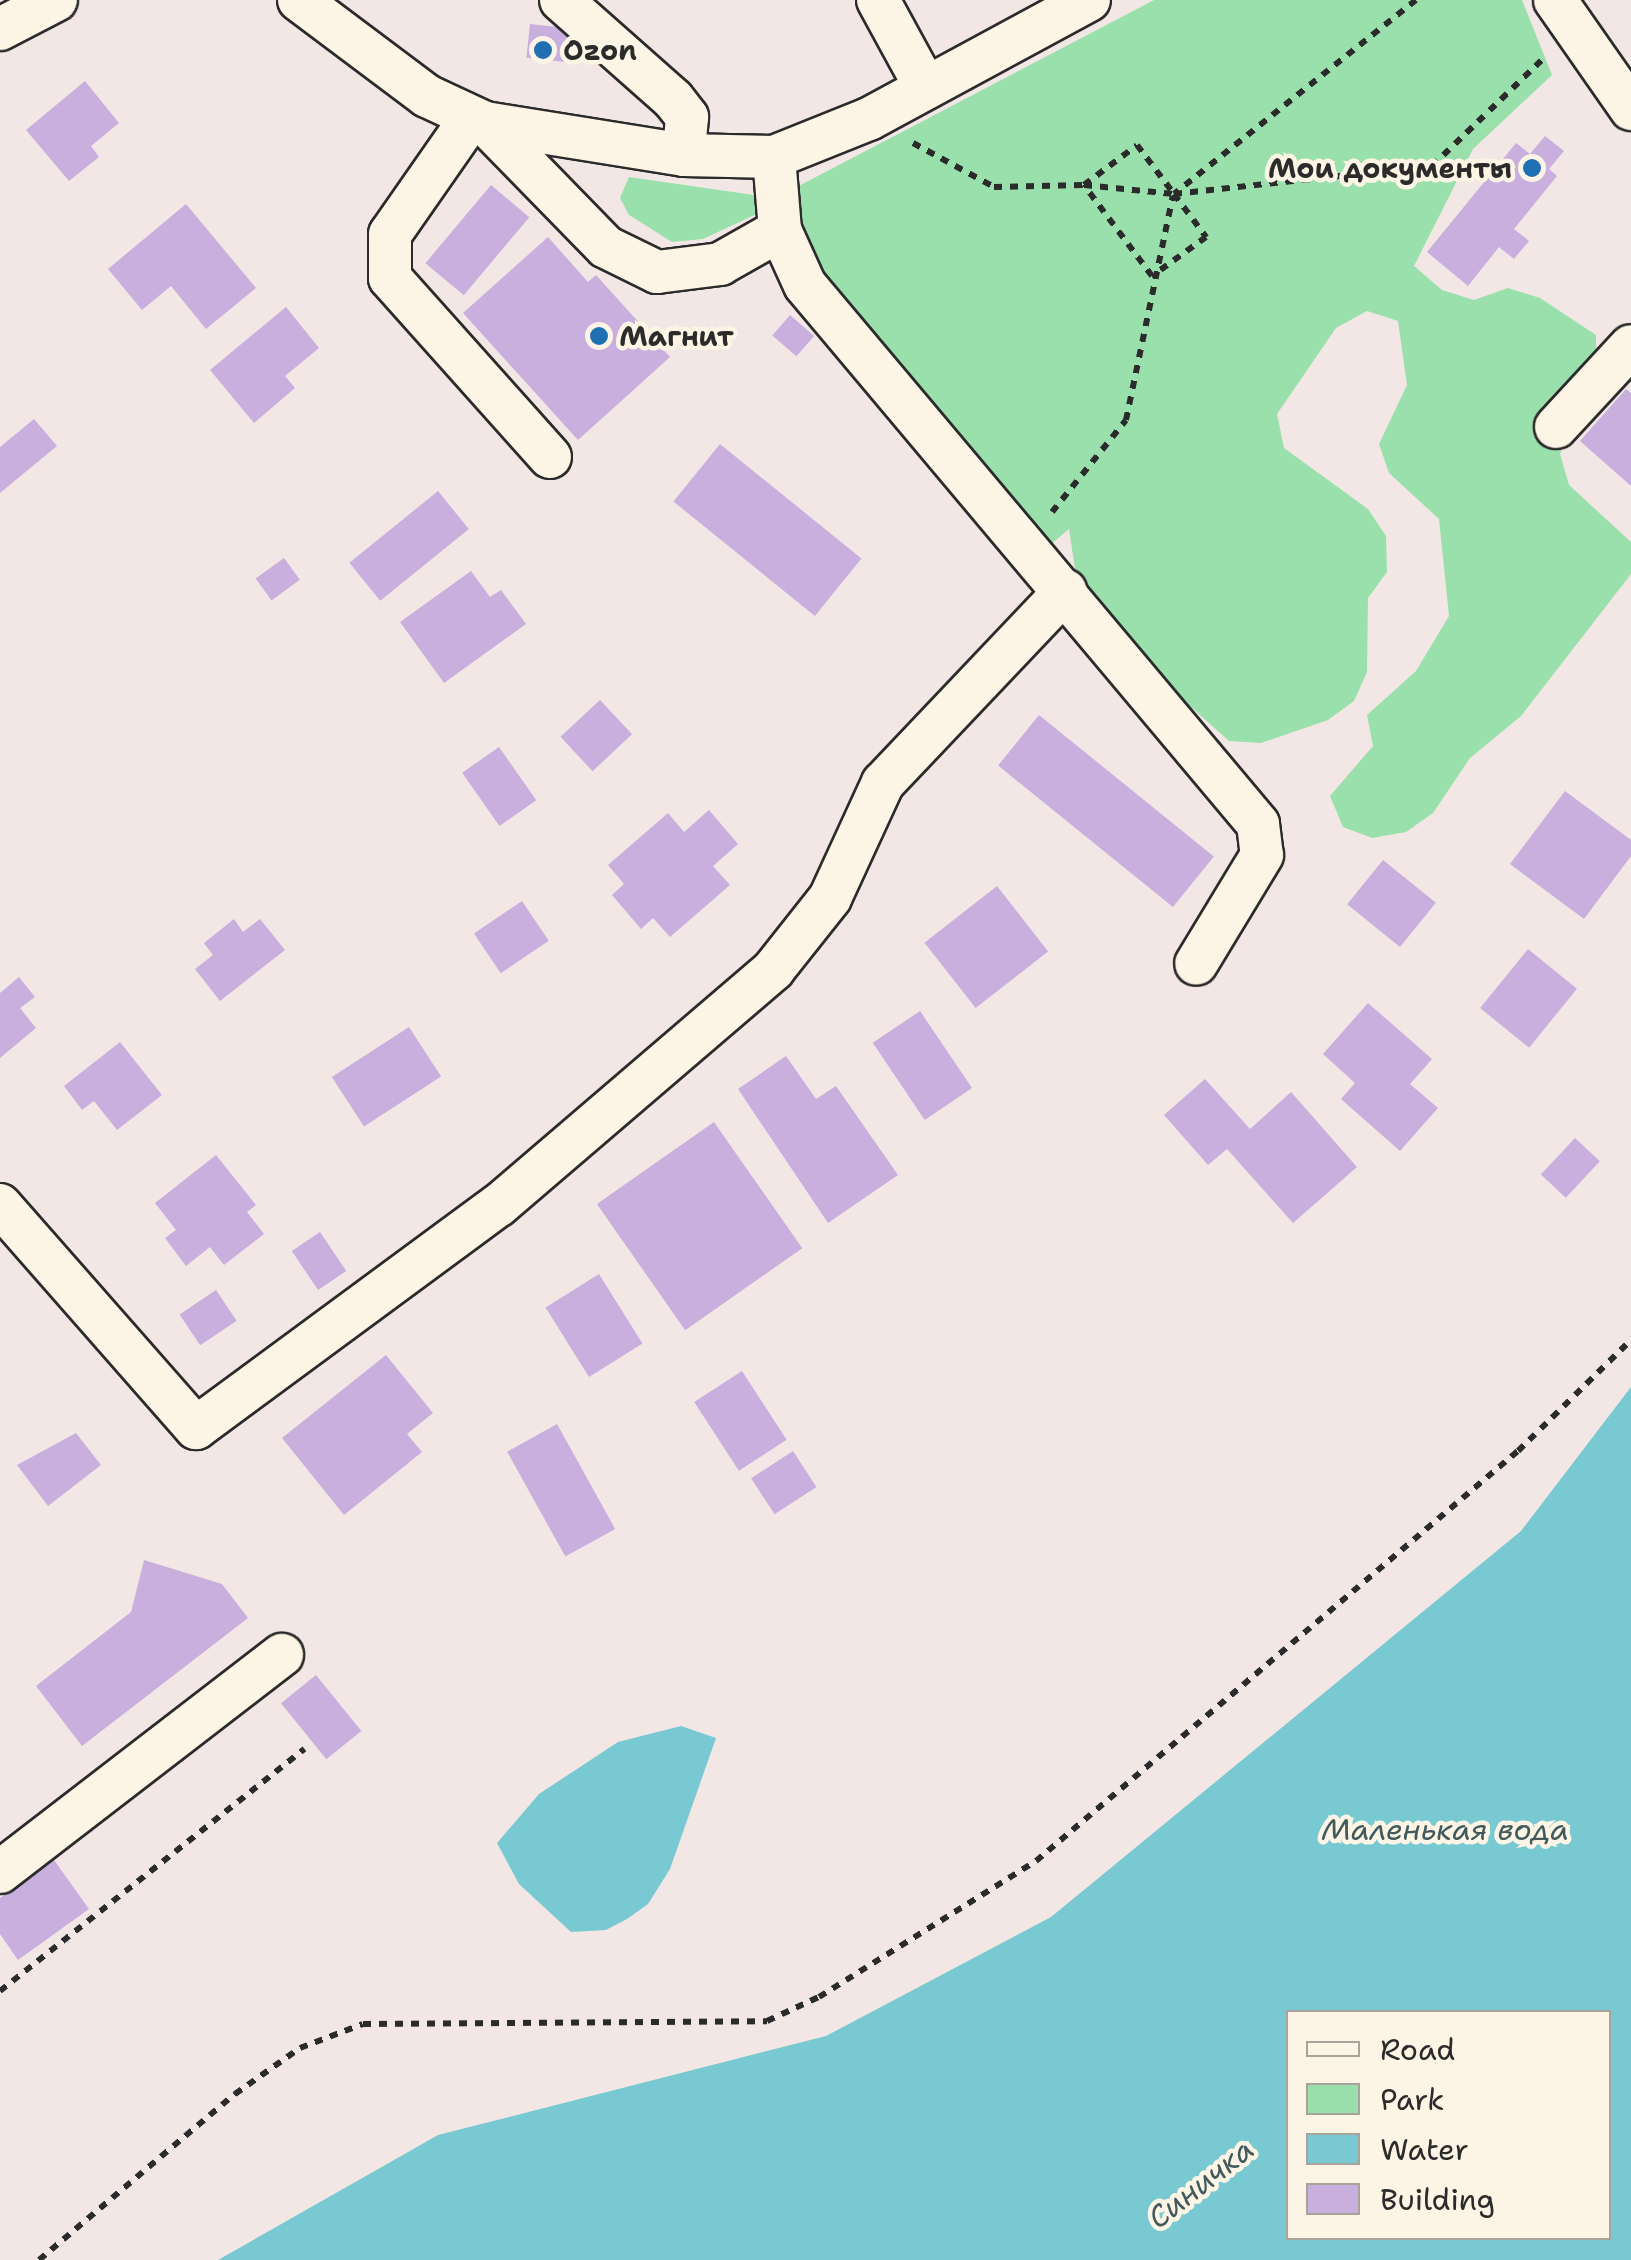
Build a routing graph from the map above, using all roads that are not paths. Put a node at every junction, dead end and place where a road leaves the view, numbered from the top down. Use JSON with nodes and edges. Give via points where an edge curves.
{"nodes":[{"id":1,"x":56,"y":0,"type":"edge"},
{"id":2,"x":299,"y":0,"type":"edge"},
{"id":3,"x":561,"y":0,"type":"edge"},
{"id":4,"x":878,"y":0,"type":"edge"},
{"id":5,"x":1089,"y":0,"type":"edge"},
{"id":6,"x":1564,"y":15,"type":"edge"},
{"id":7,"x":0,"y":30,"type":"edge"},
{"id":8,"x":1624,"y":86,"type":"edge"},
{"id":9,"x":926,"y":88,"type":"junction"},
{"id":10,"x":478,"y":121,"type":"junction"},
{"id":11,"x":684,"y":154,"type":"junction"},
{"id":12,"x":774,"y":157,"type":"junction"},
{"id":13,"x":780,"y":230,"type":"junction"},
{"id":14,"x":1631,"y":346,"type":"edge"},
{"id":15,"x":1556,"y":427,"type":"dead end"},
{"id":16,"x":550,"y":456,"type":"dead end"},
{"id":17,"x":1065,"y":592,"type":"junction"},
{"id":18,"x":1196,"y":964,"type":"dead end"},
{"id":19,"x":0,"y":1206,"type":"edge"},
{"id":20,"x":282,"y":1655,"type":"dead end"},
{"id":21,"x":0,"y":1872,"type":"edge"}],
"edges":[{"from":1,"to":7,"type":"street"},
{"from":2,"to":10,"type":"street","via":[[427,96]]},
{"from":3,"to":11,"type":"street","via":[[673,98],[687,117]]},
{"from":4,"to":9,"type":"street"},
{"from":5,"to":9,"type":"street"},
{"from":6,"to":8,"type":"street"},
{"from":9,"to":12,"type":"street"},
{"from":10,"to":11,"type":"street"},
{"from":10,"to":13,"type":"street","via":[[606,247],[656,272],[720,264]]},
{"from":10,"to":16,"type":"street","via":[[390,234],[390,278]]},
{"from":11,"to":12,"type":"street"},
{"from":12,"to":13,"type":"street"},
{"from":13,"to":17,"type":"street","via":[[805,285]]},
{"from":14,"to":15,"type":"street"},
{"from":17,"to":18,"type":"street","via":[[1258,824],[1262,855]]},
{"from":17,"to":19,"type":"street","via":[[883,783],[830,898],[773,970],[500,1205],[196,1428]]},
{"from":20,"to":21,"type":"street"}]}
